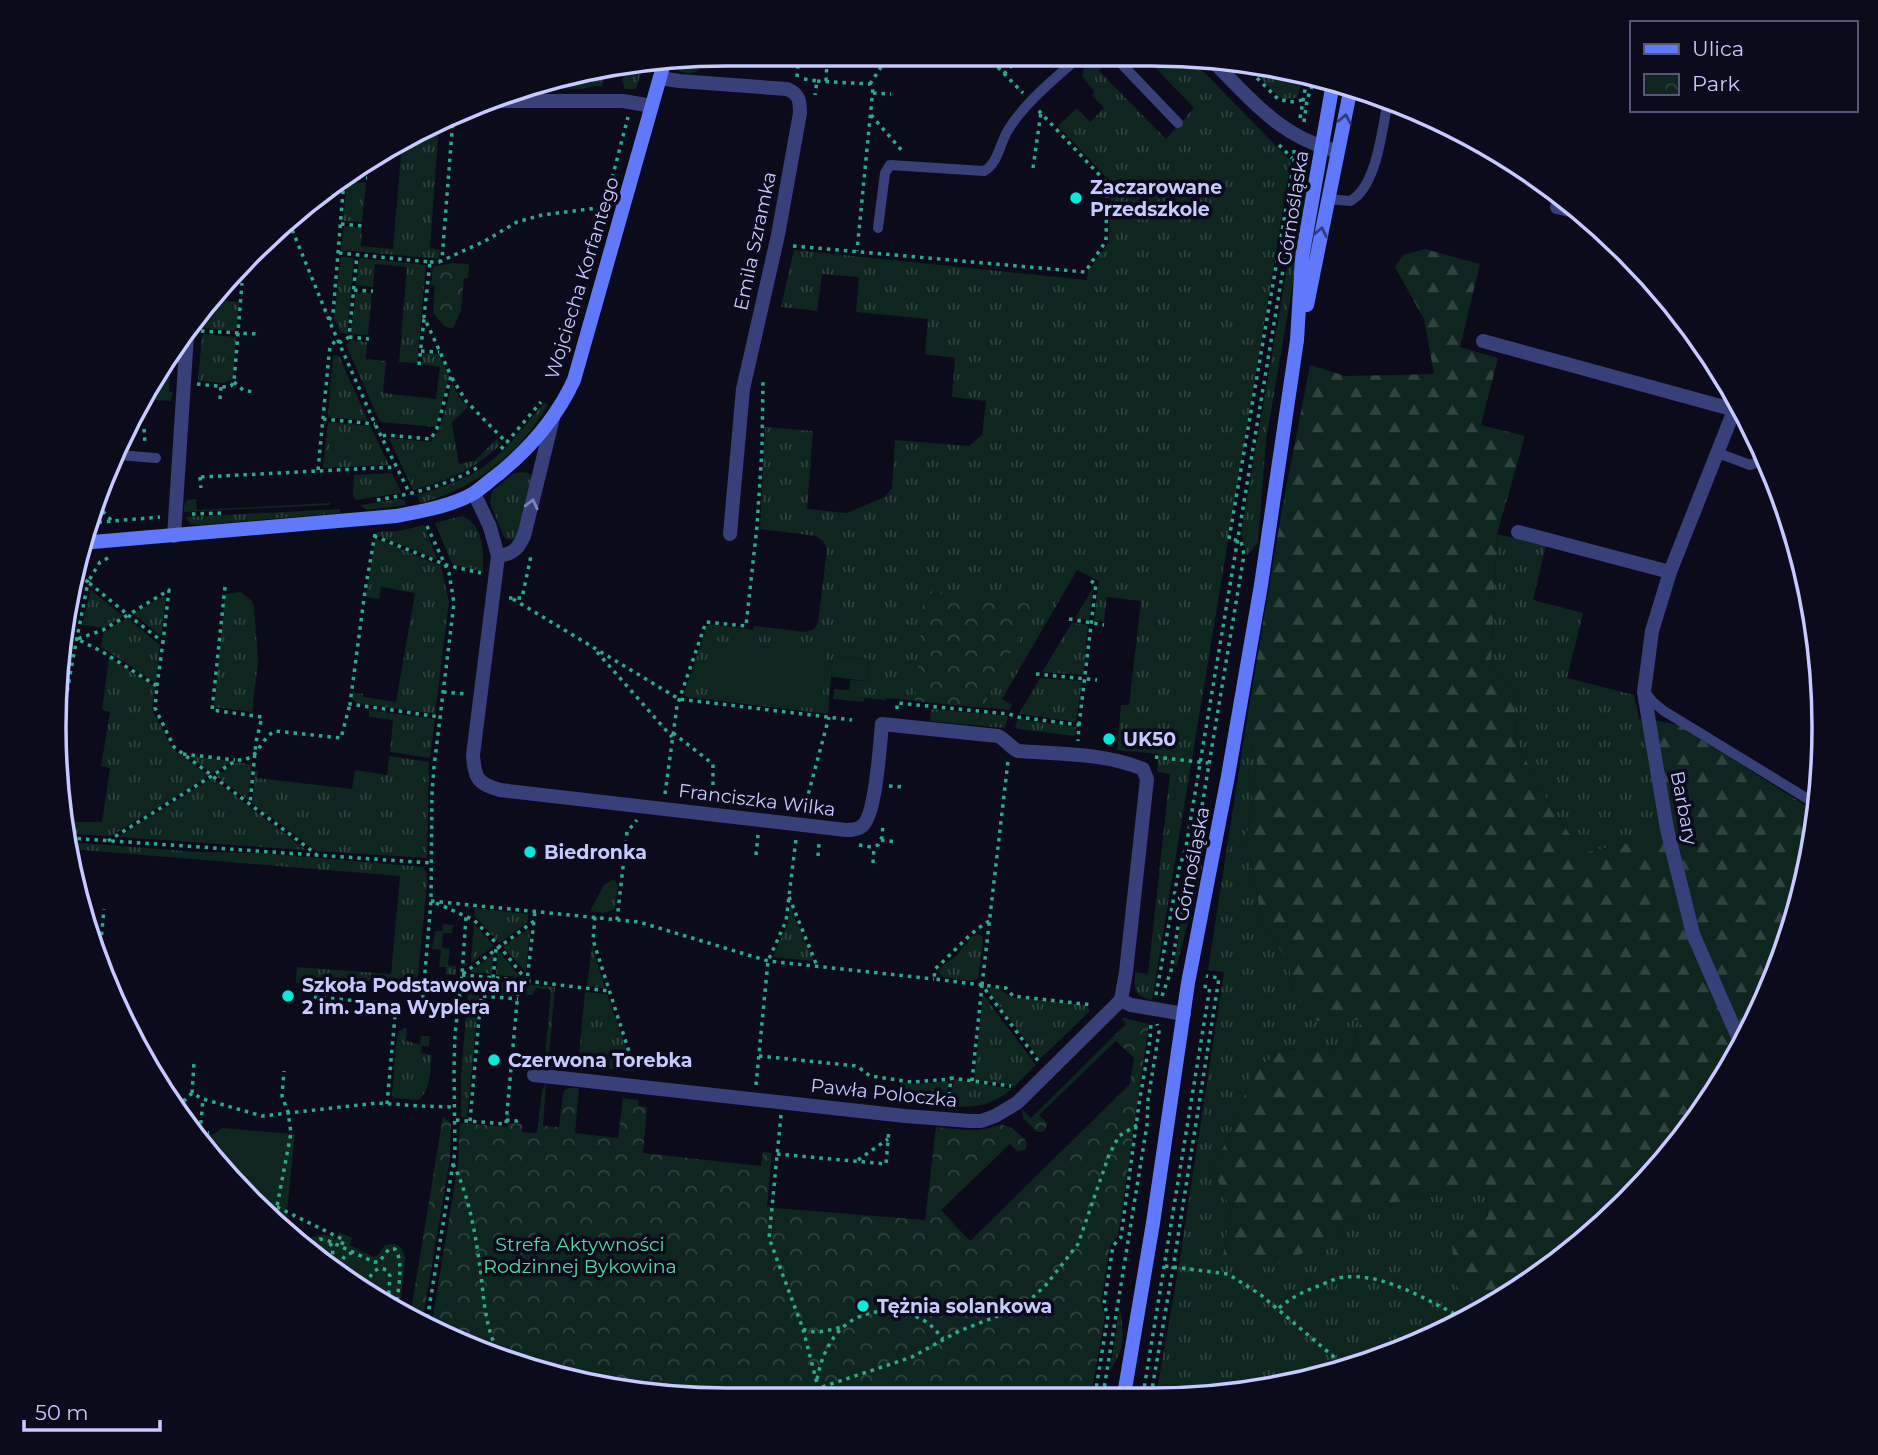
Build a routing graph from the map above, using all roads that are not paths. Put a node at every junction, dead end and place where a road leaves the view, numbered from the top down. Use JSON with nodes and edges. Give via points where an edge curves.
{"nodes":[{"id":1,"x":1069,"y":66,"type":"edge"},
{"id":2,"x":1124,"y":66,"type":"edge"},
{"id":3,"x":662,"y":70,"type":"edge"},
{"id":4,"x":1223,"y":71,"type":"edge"},
{"id":5,"x":660,"y":78,"type":"junction"},
{"id":6,"x":1331,"y":92,"type":"edge"},
{"id":7,"x":1349,"y":98,"type":"edge"},
{"id":8,"x":518,"y":101,"type":"edge"},
{"id":9,"x":652,"y":106,"type":"junction"},
{"id":10,"x":1386,"y":111,"type":"edge"},
{"id":11,"x":1178,"y":122,"type":"dead end"},
{"id":12,"x":1322,"y":147,"type":"junction"},
{"id":13,"x":1338,"y":151,"type":"junction"},
{"id":14,"x":1328,"y":199,"type":"junction"},
{"id":15,"x":878,"y":228,"type":"dead end"},
{"id":16,"x":1297,"y":340,"type":"junction"},
{"id":17,"x":1483,"y":341,"type":"dead end"},
{"id":18,"x":186,"y":349,"type":"edge"},
{"id":19,"x":1726,"y":404,"type":"edge"},
{"id":20,"x":1733,"y":415,"type":"edge"},
{"id":21,"x":553,"y":418,"type":"junction"},
{"id":22,"x":1718,"y":453,"type":"junction"},
{"id":23,"x":125,"y":456,"type":"edge"},
{"id":24,"x":156,"y":458,"type":"dead end"},
{"id":25,"x":1756,"y":463,"type":"edge"},
{"id":26,"x":474,"y":493,"type":"junction"},
{"id":27,"x":1518,"y":532,"type":"dead end"},
{"id":28,"x":730,"y":534,"type":"dead end"},
{"id":29,"x":174,"y":536,"type":"junction"},
{"id":30,"x":93,"y":542,"type":"edge"},
{"id":31,"x":498,"y":556,"type":"junction"},
{"id":32,"x":1670,"y":572,"type":"junction"},
{"id":33,"x":1644,"y":692,"type":"junction"},
{"id":34,"x":1807,"y":799,"type":"edge"},
{"id":35,"x":1121,"y":1000,"type":"junction"},
{"id":36,"x":1184,"y":1014,"type":"junction"},
{"id":37,"x":1736,"y":1033,"type":"edge"},
{"id":38,"x":534,"y":1075,"type":"dead end"},
{"id":39,"x":1125,"y":1388,"type":"edge"}],
"edges":[{"from":1,"to":15,"type":"lane","via":[[1017,116],[984,172],[890,165]]},
{"from":2,"to":11,"type":"lane"},
{"from":3,"to":5,"type":"street","name":"Wojciecha Korfantego"},
{"from":4,"to":12,"type":"street","via":[[1270,118]]},
{"from":5,"to":9,"type":"street","name":"Wojciecha Korfantego"},
{"from":5,"to":28,"type":"street","name":"Emila Szramka","via":[[787,89],[799,96],[800,113],[778,235],[743,389]]},
{"from":6,"to":12,"type":"street","name":"Górnośląska"},
{"from":13,"to":7,"type":"street","name":"Górnośląska","one_way":true},
{"from":8,"to":9,"type":"street"},
{"from":9,"to":21,"type":"street","name":"Wojciecha Korfantego","via":[[579,366]]},
{"from":10,"to":14,"type":"lane","via":[[1376,160],[1362,193],[1350,201]]},
{"from":12,"to":13,"type":"street"},
{"from":12,"to":16,"type":"street","name":"Górnośląska","via":[[1302,258]]},
{"from":13,"to":14,"type":"street","name":"Górnośląska"},
{"from":16,"to":14,"type":"street","name":"Górnośląska","one_way":true},
{"from":16,"to":36,"type":"street","name":"Górnośląska","via":[[1261,585]]},
{"from":17,"to":19,"type":"street","name":"Barbary"},
{"from":18,"to":29,"type":"street"},
{"from":20,"to":22,"type":"street","name":"Barbary"},
{"from":21,"to":26,"type":"street","name":"Wojciecha Korfantego","via":[[510,466]]},
{"from":31,"to":21,"type":"street","one_way":true,"via":[[518,549],[524,536]]},
{"from":22,"to":25,"type":"lane"},
{"from":22,"to":32,"type":"street","name":"Barbary"},
{"from":23,"to":24,"type":"lane"},
{"from":26,"to":29,"type":"street","name":"Wojciecha Korfantego","via":[[396,516]]},
{"from":26,"to":31,"type":"street","name":"Franciszka Wilka"},
{"from":27,"to":32,"type":"street"},
{"from":29,"to":30,"type":"street","name":"Wojciecha Korfantego"},
{"from":31,"to":35,"type":"street","name":"Franciszka Wilka","via":[[473,755],[474,773],[485,785],[500,790],[711,814],[799,831],[856,829],[864,826],[872,809],[882,724],[998,736],[1018,751],[1114,760],[1143,769],[1147,779]]},
{"from":32,"to":33,"type":"street","name":"Barbary","via":[[1653,631]]},
{"from":33,"to":34,"type":"lane","via":[[1664,711]]},
{"from":33,"to":37,"type":"street","name":"Barbary","via":[[1667,829],[1693,934]]},
{"from":35,"to":36,"type":"street"},
{"from":35,"to":38,"type":"street","name":"Pawła Poloczka","via":[[1017,1103],[988,1119],[950,1120]]},
{"from":36,"to":39,"type":"street","name":"Górnośląska"}]}
